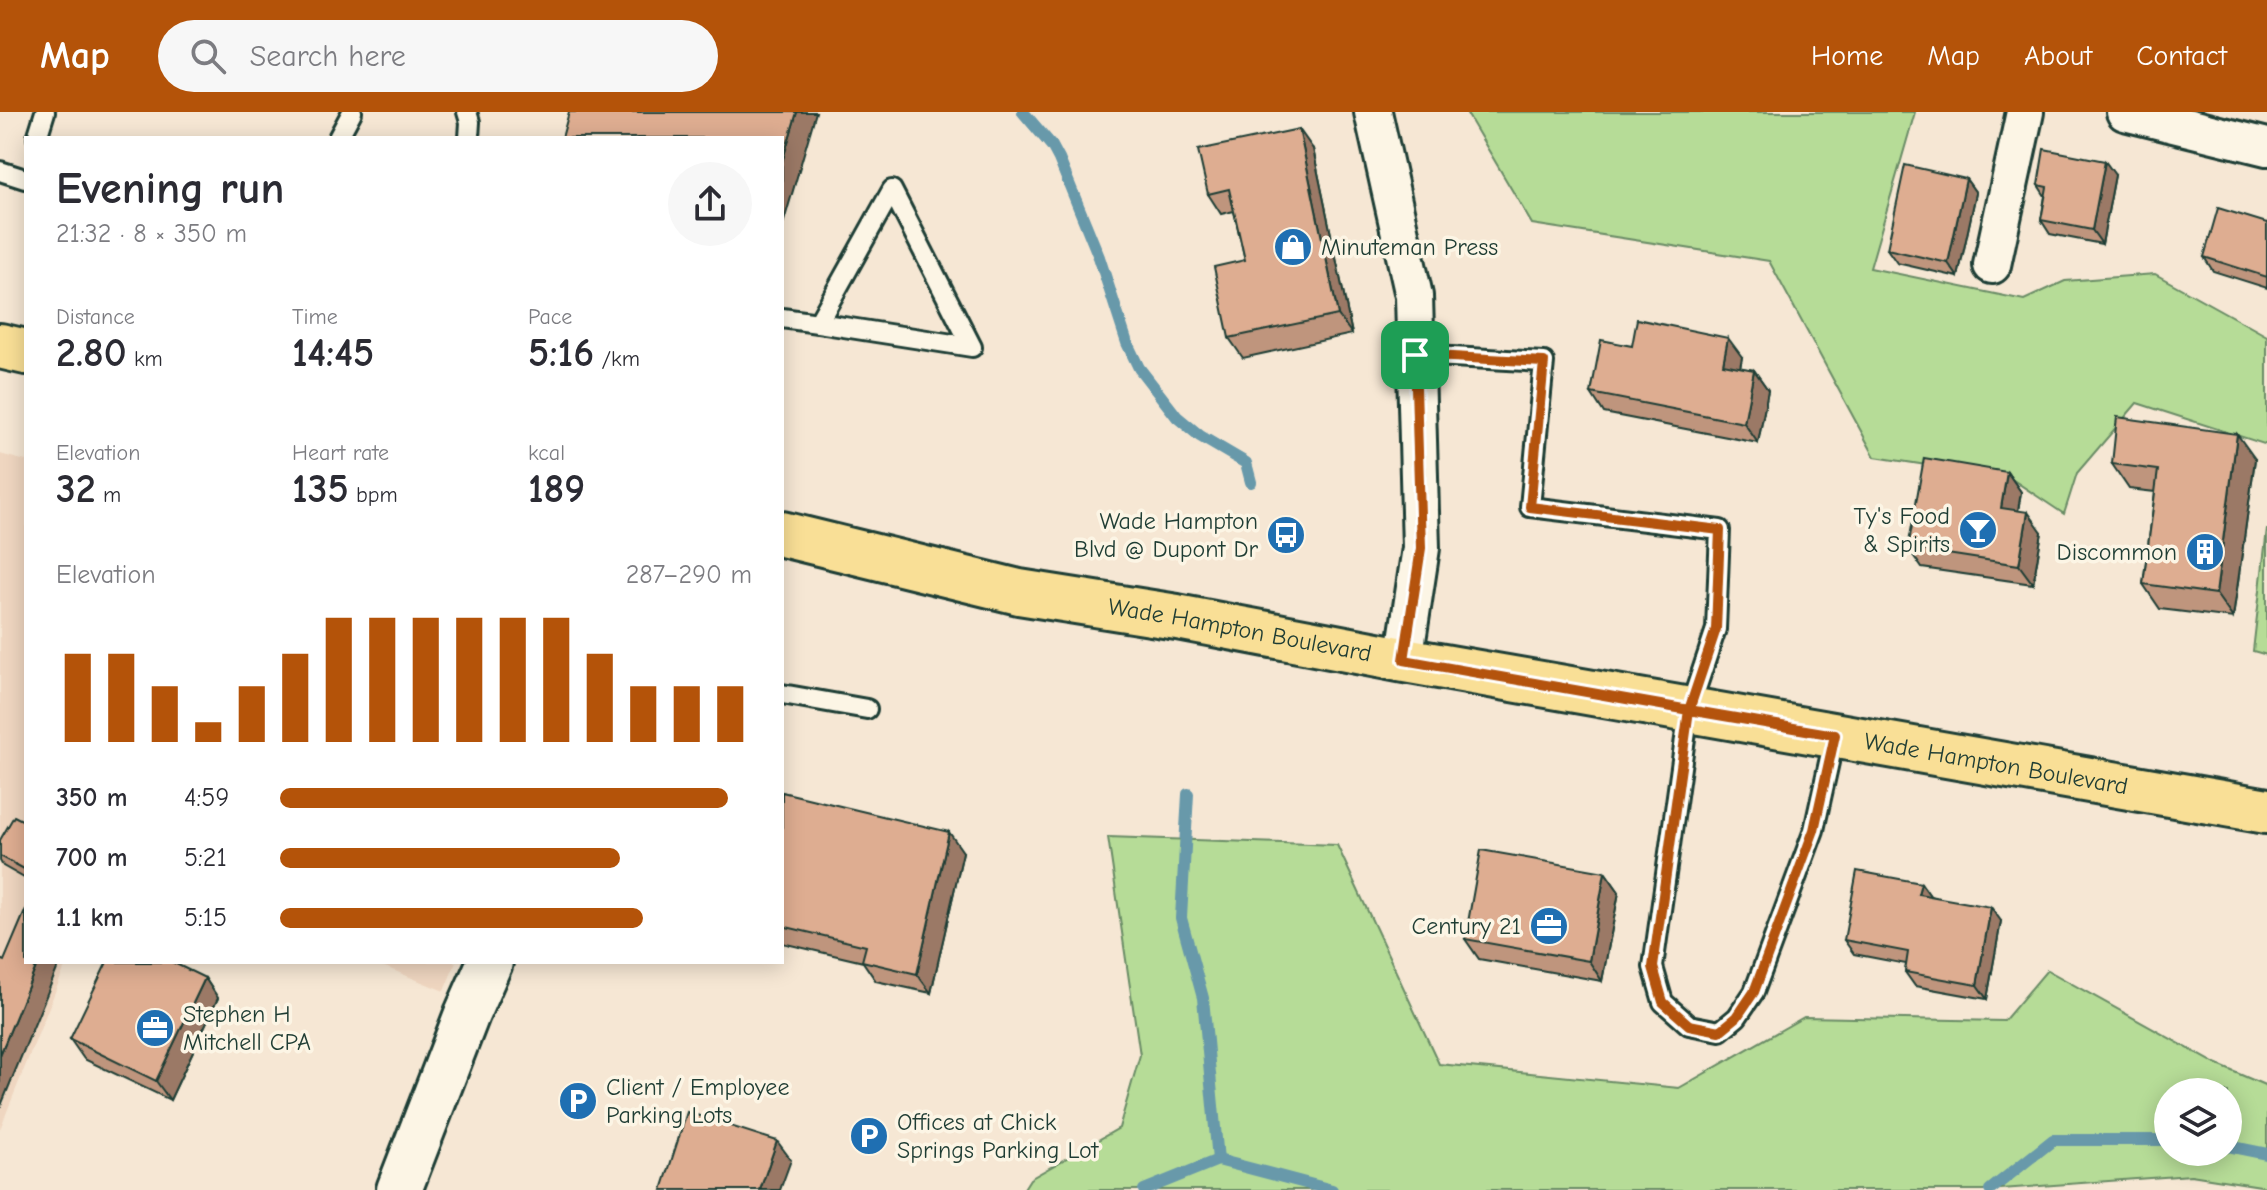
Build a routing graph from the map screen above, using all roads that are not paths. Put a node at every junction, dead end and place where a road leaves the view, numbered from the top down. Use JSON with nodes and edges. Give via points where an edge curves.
{"nodes":[{"id":1,"x":45,"y":112,"type":"edge"},
{"id":2,"x":352,"y":112,"type":"edge"},
{"id":3,"x":467,"y":112,"type":"edge"},
{"id":4,"x":1373,"y":112,"type":"edge"},
{"id":5,"x":2025,"y":112,"type":"edge"},
{"id":6,"x":2125,"y":112,"type":"edge"},
{"id":7,"x":2188,"y":119,"type":"edge"},
{"id":8,"x":38,"y":136,"type":"edge"},
{"id":9,"x":339,"y":136,"type":"edge"},
{"id":10,"x":469,"y":136,"type":"edge"},
{"id":11,"x":2267,"y":147,"type":"edge"},
{"id":12,"x":0,"y":171,"type":"edge"},
{"id":13,"x":24,"y":177,"type":"edge"},
{"id":14,"x":1992,"y":265,"type":"dead end"},
{"id":15,"x":784,"y":318,"type":"edge"},
{"id":16,"x":818,"y":323,"type":"junction"},
{"id":17,"x":0,"y":346,"type":"edge"},
{"id":18,"x":24,"y":352,"type":"edge"},
{"id":19,"x":1415,"y":355,"type":"junction"},
{"id":20,"x":784,"y":537,"type":"edge"},
{"id":21,"x":1404,"y":660,"type":"junction"},
{"id":22,"x":784,"y":694,"type":"edge"},
{"id":23,"x":867,"y":709,"type":"dead end"},
{"id":24,"x":1689,"y":710,"type":"junction"},
{"id":25,"x":1835,"y":735,"type":"junction"},
{"id":26,"x":2267,"y":811,"type":"edge"},
{"id":27,"x":489,"y":964,"type":"edge"},
{"id":28,"x":399,"y":1190,"type":"edge"}],
"edges":[{"from":1,"to":8,"type":"lane"},
{"from":2,"to":9,"type":"lane"},
{"from":3,"to":10,"type":"lane"},
{"from":4,"to":19,"type":"street","via":[[1414,296]]},
{"from":5,"to":14,"type":"street"},
{"from":6,"to":7,"type":"street"},
{"from":7,"to":11,"type":"street"},
{"from":12,"to":13,"type":"lane"},
{"from":15,"to":16,"type":"lane"},
{"from":16,"to":16,"type":"lane","via":[[892,190],[972,347],[895,335]]},
{"from":17,"to":18,"type":"main road"},
{"from":19,"to":21,"type":"street","via":[[1421,548]]},
{"from":19,"to":24,"type":"lane","via":[[1544,362],[1530,507],[1720,530],[1716,629]]},
{"from":20,"to":21,"type":"main road","name":"Wade Hampton Boulevard","via":[[1019,592]]},
{"from":21,"to":24,"type":"main road","name":"Wade Hampton Boulevard"},
{"from":22,"to":23,"type":"lane"},
{"from":24,"to":25,"type":"main road","name":"Wade Hampton Boulevard"},
{"from":24,"to":25,"type":"lane","via":[[1653,967],[1663,1002],[1689,1025],[1720,1031],[1754,992],[1814,830]]},
{"from":25,"to":26,"type":"main road","name":"Wade Hampton Boulevard"},
{"from":27,"to":28,"type":"street"}]}
